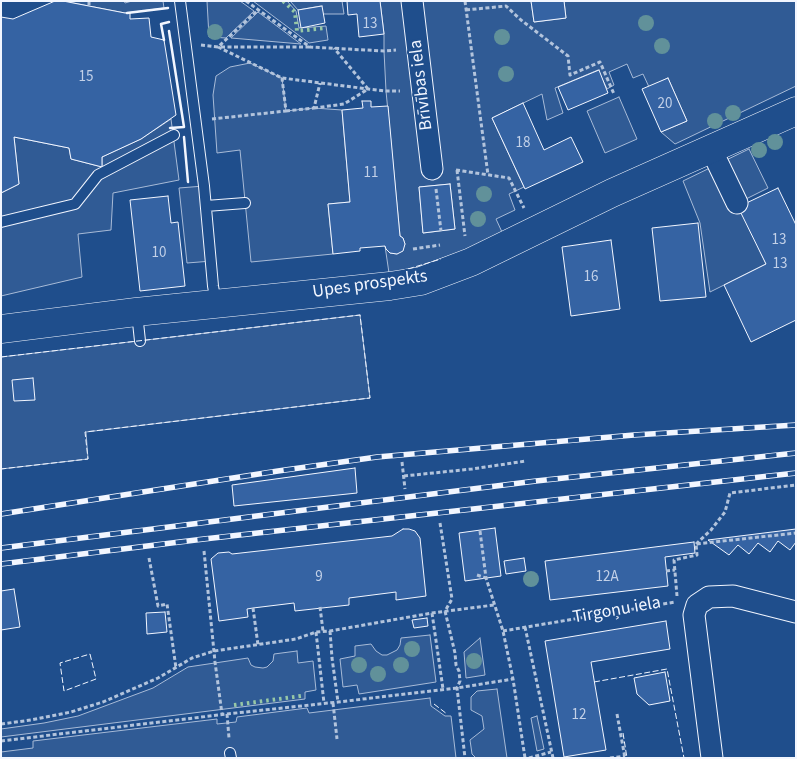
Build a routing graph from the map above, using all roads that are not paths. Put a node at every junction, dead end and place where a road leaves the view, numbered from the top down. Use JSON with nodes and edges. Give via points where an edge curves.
{"nodes":[{"id":1,"x":180,"y":1,"type":"edge"},
{"id":2,"x":412,"y":1,"type":"edge"},
{"id":3,"x":796,"y":111,"type":"edge"},
{"id":4,"x":174,"y":135,"type":"dead end"},
{"id":5,"x":710,"y":149,"type":"junction"},
{"id":6,"x":434,"y":177,"type":"road end"},
{"id":7,"x":245,"y":203,"type":"dead end"},
{"id":8,"x":737,"y":203,"type":"dead end"},
{"id":9,"x":206,"y":206,"type":"junction"},
{"id":10,"x":1,"y":222,"type":"edge"},
{"id":11,"x":216,"y":304,"type":"junction"},
{"id":12,"x":136,"y":312,"type":"junction"},
{"id":13,"x":1,"y":329,"type":"edge"},
{"id":14,"x":140,"y":340,"type":"dead end"},
{"id":15,"x":796,"y":612,"type":"edge"},
{"id":16,"x":712,"y":758,"type":"edge"}],
"edges":[{"from":1,"to":9,"type":"lane"},
{"from":2,"to":6,"type":"street","name":"Brīvības iela"},
{"from":3,"to":5,"type":"main road","name":"Upes prospekts"},
{"from":4,"to":10,"type":"lane","via":[[98,175],[75,204]]},
{"from":5,"to":8,"type":"street"},
{"from":5,"to":11,"type":"main road","name":"Upes prospekts","via":[[470,262],[420,281]]},
{"from":7,"to":9,"type":"lane"},
{"from":9,"to":11,"type":"lane"},
{"from":11,"to":12,"type":"main road","name":"Upes prospekts"},
{"from":12,"to":13,"type":"main road","name":"Upes prospekts"},
{"from":12,"to":14,"type":"lane"},
{"from":15,"to":16,"type":"street","via":[[733,596],[709,597],[697,605],[694,614]]}]}
